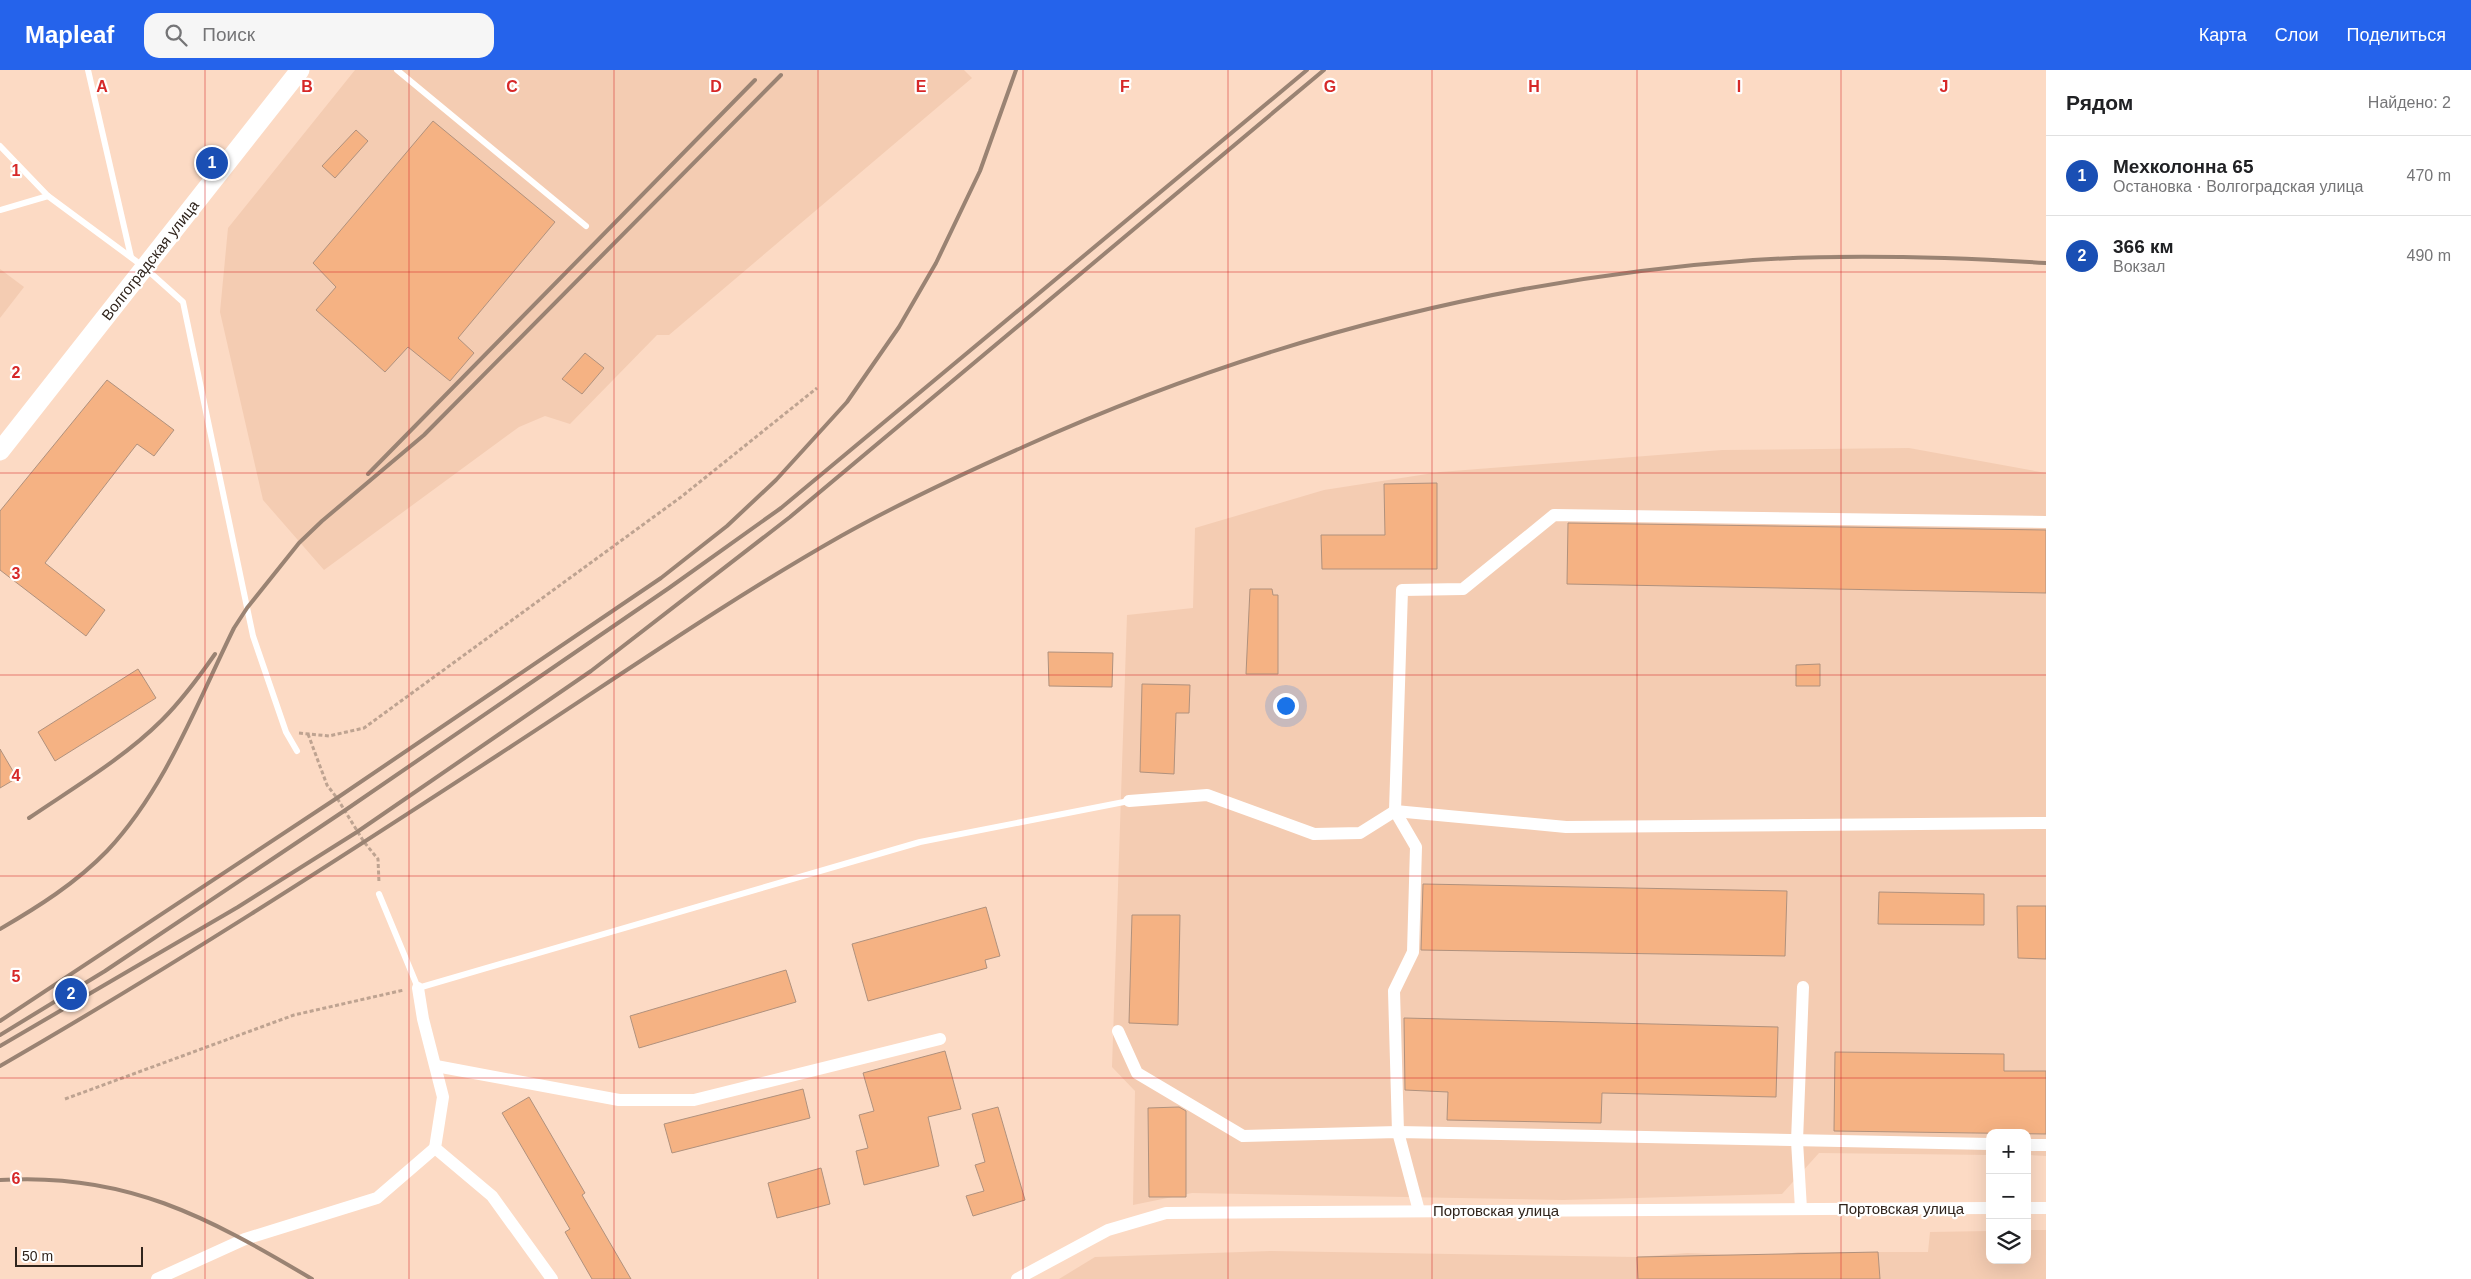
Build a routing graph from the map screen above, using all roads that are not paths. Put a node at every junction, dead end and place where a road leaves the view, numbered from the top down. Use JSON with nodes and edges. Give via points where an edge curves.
{"nodes":[{"id":1,"x":88,"y":70,"type":"edge"},
{"id":2,"x":300,"y":70,"type":"edge"},
{"id":3,"x":397,"y":70,"type":"edge"},
{"id":4,"x":0,"y":146,"type":"edge"},
{"id":5,"x":48,"y":196,"type":"junction"},
{"id":6,"x":0,"y":210,"type":"edge"},
{"id":7,"x":586,"y":226,"type":"dead end"},
{"id":8,"x":138,"y":262,"type":"junction"},
{"id":9,"x":0,"y":451,"type":"edge"},
{"id":10,"x":2046,"y":522,"type":"edge"},
{"id":11,"x":297,"y":751,"type":"dead end"},
{"id":12,"x":1129,"y":801,"type":"joint"},
{"id":13,"x":1396,"y":811,"type":"junction"},
{"id":14,"x":2046,"y":823,"type":"edge"},
{"id":15,"x":379,"y":894,"type":"road end"},
{"id":16,"x":418,"y":987,"type":"junction"},
{"id":17,"x":1803,"y":988,"type":"dead end"},
{"id":18,"x":1118,"y":1031,"type":"dead end"},
{"id":19,"x":940,"y":1039,"type":"dead end"},
{"id":20,"x":436,"y":1066,"type":"junction"},
{"id":21,"x":1398,"y":1132,"type":"junction"},
{"id":22,"x":1797,"y":1141,"type":"junction"},
{"id":23,"x":1986,"y":1144,"type":"edge"},
{"id":24,"x":2031,"y":1145,"type":"edge"},
{"id":25,"x":2046,"y":1145,"type":"edge"},
{"id":26,"x":435,"y":1148,"type":"junction"},
{"id":27,"x":1986,"y":1208,"type":"edge"},
{"id":28,"x":2031,"y":1208,"type":"edge"},
{"id":29,"x":2046,"y":1208,"type":"edge"},
{"id":30,"x":1801,"y":1209,"type":"junction"},
{"id":31,"x":1420,"y":1210,"type":"junction"},
{"id":32,"x":157,"y":1279,"type":"edge"},
{"id":33,"x":552,"y":1279,"type":"edge"},
{"id":34,"x":1017,"y":1279,"type":"edge"}],
"edges":[{"from":1,"to":8,"type":"lane"},
{"from":2,"to":8,"type":"main road","name":"Волгоградская улица"},
{"from":3,"to":7,"type":"lane"},
{"from":4,"to":5,"type":"lane"},
{"from":5,"to":6,"type":"lane"},
{"from":5,"to":8,"type":"lane"},
{"from":8,"to":9,"type":"main road","name":"Волгоградская улица"},
{"from":8,"to":11,"type":"lane","via":[[183,302],[253,636],[286,732]]},
{"from":10,"to":13,"type":"street","via":[[1554,516],[1463,589],[1402,590]]},
{"from":12,"to":13,"type":"street","via":[[1207,795],[1314,834],[1360,833]]},
{"from":12,"to":16,"type":"lane","via":[[920,842]]},
{"from":13,"to":14,"type":"street","via":[[1566,827]]},
{"from":13,"to":21,"type":"street","via":[[1416,847],[1413,952],[1394,990]]},
{"from":15,"to":16,"type":"lane"},
{"from":16,"to":20,"type":"street"},
{"from":17,"to":22,"type":"street"},
{"from":18,"to":21,"type":"street","via":[[1137,1073],[1243,1136]]},
{"from":19,"to":20,"type":"street","via":[[694,1100],[619,1100]]},
{"from":20,"to":26,"type":"street","via":[[443,1097]]},
{"from":21,"to":22,"type":"street"},
{"from":21,"to":31,"type":"street"},
{"from":22,"to":23,"type":"street"},
{"from":22,"to":30,"type":"street"},
{"from":24,"to":25,"type":"street"},
{"from":26,"to":32,"type":"street","via":[[377,1198],[245,1239]]},
{"from":26,"to":33,"type":"street","via":[[492,1196]]},
{"from":27,"to":30,"type":"street","name":"Портовская улица"},
{"from":28,"to":29,"type":"street"},
{"from":30,"to":31,"type":"street","name":"Портовская улица"},
{"from":31,"to":34,"type":"street","name":"Портовская улица","via":[[1166,1214],[1108,1230]]}]}
